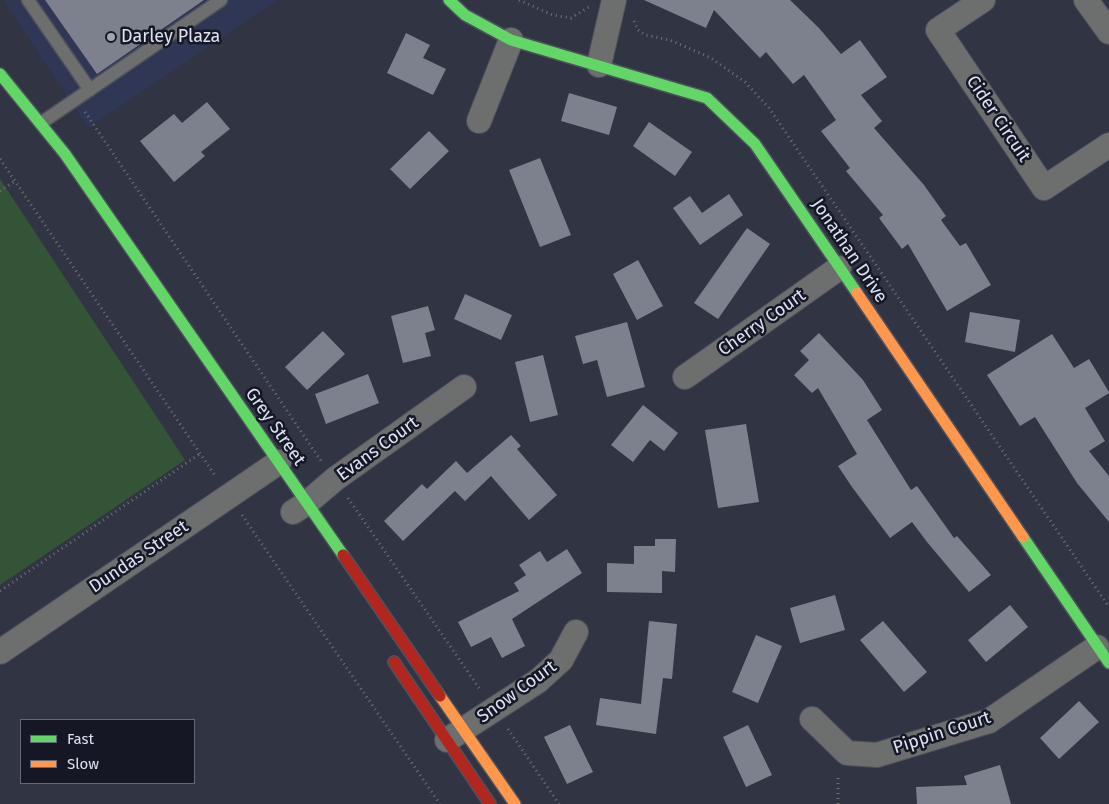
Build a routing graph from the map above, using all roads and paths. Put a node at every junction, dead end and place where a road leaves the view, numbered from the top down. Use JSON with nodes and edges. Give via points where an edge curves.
{"nodes":[{"id":1,"x":28,"y":0,"type":"edge"},
{"id":2,"x":221,"y":0,"type":"edge"},
{"id":3,"x":449,"y":0,"type":"edge"},
{"id":4,"x":614,"y":0,"type":"edge"},
{"id":5,"x":983,"y":0,"type":"edge"},
{"id":6,"x":1086,"y":0,"type":"edge"},
{"id":7,"x":1108,"y":29,"type":"edge"},
{"id":8,"x":511,"y":40,"type":"junction"},
{"id":9,"x":599,"y":66,"type":"junction"},
{"id":10,"x":0,"y":75,"type":"edge"},
{"id":11,"x":90,"y":90,"type":"junction"},
{"id":12,"x":76,"y":99,"type":"junction"},
{"id":13,"x":479,"y":121,"type":"dead end"},
{"id":14,"x":38,"y":126,"type":"junction"},
{"id":15,"x":1109,"y":145,"type":"edge"},
{"id":16,"x":67,"y":178,"type":"dead end"},
{"id":17,"x":15,"y":181,"type":"dead end"},
{"id":18,"x":0,"y":192,"type":"edge"},
{"id":19,"x":839,"y":268,"type":"junction"},
{"id":20,"x":685,"y":377,"type":"dead end"},
{"id":21,"x":464,"y":387,"type":"dead end"},
{"id":22,"x":201,"y":453,"type":"dead end"},
{"id":23,"x":268,"y":469,"type":"junction"},
{"id":24,"x":335,"y":479,"type":"junction"},
{"id":25,"x":296,"y":510,"type":"junction"},
{"id":26,"x":0,"y":591,"type":"edge"},
{"id":27,"x":576,"y":632,"type":"dead end"},
{"id":28,"x":386,"y":650,"type":"dead end"},
{"id":29,"x":0,"y":652,"type":"edge"},
{"id":30,"x":1103,"y":655,"type":"edge"},
{"id":31,"x":494,"y":711,"type":"junction"},
{"id":32,"x":812,"y":719,"type":"dead end"},
{"id":33,"x":456,"y":735,"type":"junction"},
{"id":34,"x":847,"y":753,"type":"junction"},
{"id":35,"x":490,"y":804,"type":"edge"},
{"id":36,"x":515,"y":804,"type":"edge"},
{"id":37,"x":559,"y":804,"type":"edge"},
{"id":38,"x":838,"y":804,"type":"edge"}],
"edges":[{"from":1,"to":11,"type":"lane"},
{"from":2,"to":11,"type":"lane"},
{"from":3,"to":8,"type":"street","name":"Jonathan Drive","via":[[465,15]]},
{"from":4,"to":9,"type":"street"},
{"from":5,"to":15,"type":"street","name":"Cider Circuit","via":[[938,30],[1044,188]]},
{"from":6,"to":7,"type":"street"},
{"from":8,"to":9,"type":"street","name":"Jonathan Drive"},
{"from":8,"to":13,"type":"street"},
{"from":9,"to":19,"type":"street","name":"Jonathan Drive","via":[[708,98],[755,144]]},
{"from":10,"to":14,"type":"street","name":"Grey Street"},
{"from":11,"to":12,"type":"lane"},
{"from":12,"to":14,"type":"lane"},
{"from":12,"to":24,"type":"path"},
{"from":14,"to":16,"type":"street","name":"Grey Street"},
{"from":14,"to":23,"type":"street","name":"Grey Street","via":[[65,154]]},
{"from":17,"to":18,"type":"path"},
{"from":19,"to":20,"type":"street","name":"Cherry Court"},
{"from":19,"to":30,"type":"street","name":"Jonathan Drive"},
{"from":21,"to":24,"type":"street","name":"Evans Court"},
{"from":22,"to":26,"type":"path"},
{"from":23,"to":25,"type":"street","name":"Grey Street"},
{"from":23,"to":29,"type":"street","name":"Dundas Street"},
{"from":24,"to":25,"type":"street","name":"Evans Court"},
{"from":24,"to":31,"type":"path"},
{"from":25,"to":33,"type":"street","name":"Grey Street"},
{"from":27,"to":31,"type":"street","name":"Snow Court","via":[[561,660],[538,681]]},
{"from":28,"to":33,"type":"street","name":"Grey Street"},
{"from":30,"to":34,"type":"street","name":"Pippin Court","via":[[989,721],[876,755]]},
{"from":31,"to":33,"type":"street","name":"Snow Court"},
{"from":31,"to":37,"type":"path"},
{"from":32,"to":34,"type":"street"},
{"from":33,"to":35,"type":"street","name":"Grey Street"},
{"from":33,"to":36,"type":"street","name":"Grey Street"},
{"from":34,"to":38,"type":"path","via":[[838,772]]}]}
